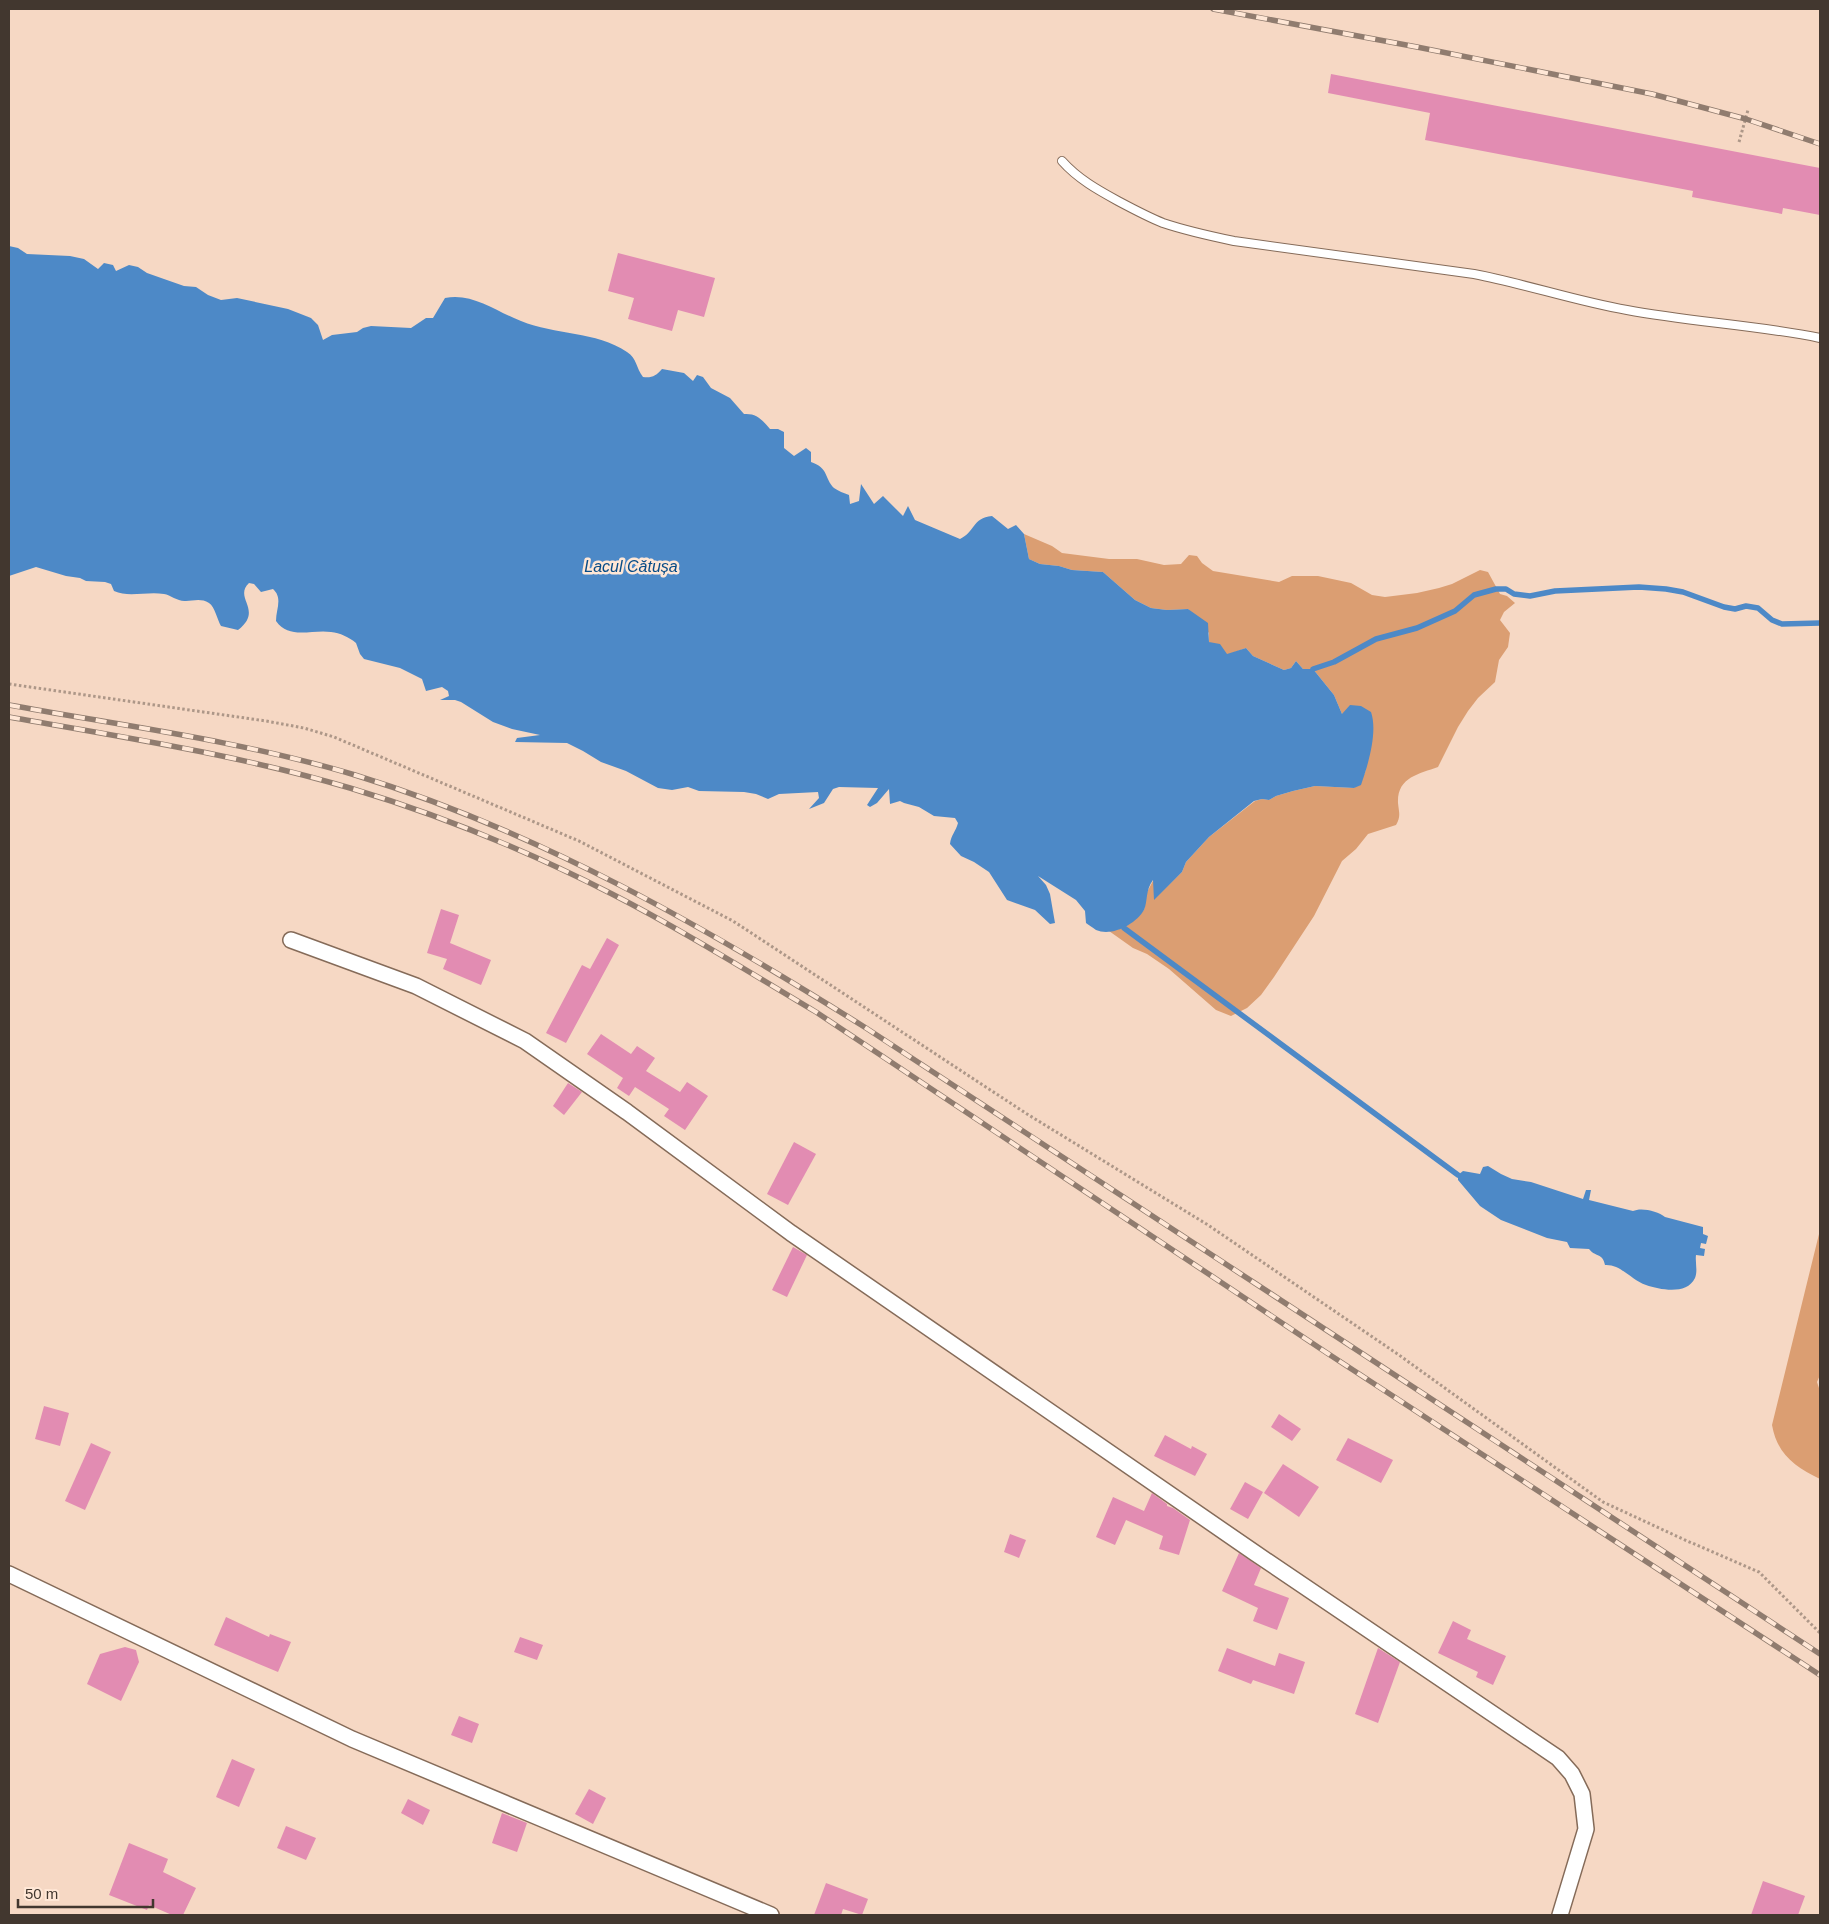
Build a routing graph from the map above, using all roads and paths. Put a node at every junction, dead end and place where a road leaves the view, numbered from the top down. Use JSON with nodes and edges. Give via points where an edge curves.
{"nodes":[{"id":1,"x":1748,"y":110,"type":"dead end"},
{"id":2,"x":1739,"y":142,"type":"dead end"},
{"id":3,"x":1062,"y":161,"type":"dead end"},
{"id":4,"x":1820,"y":338,"type":"edge"},
{"id":5,"x":9,"y":684,"type":"edge"},
{"id":6,"x":291,"y":940,"type":"dead end"},
{"id":7,"x":9,"y":1574,"type":"edge"},
{"id":8,"x":1820,"y":1633,"type":"edge"},
{"id":9,"x":771,"y":1915,"type":"edge"},
{"id":10,"x":1560,"y":1915,"type":"edge"}],
"edges":[{"from":1,"to":2,"type":"path"},
{"from":3,"to":4,"type":"lane","via":[[1086,182],[1121,202],[1161,222],[1205,235],[1474,274],[1626,310]]},
{"from":5,"to":8,"type":"path","via":[[266,721],[334,737],[578,841],[725,916],[1027,1114],[1208,1225],[1398,1355],[1603,1502],[1759,1572]]},
{"from":6,"to":10,"type":"street","via":[[416,986],[525,1041],[791,1233],[1558,1758],[1572,1774],[1582,1794],[1586,1828]]},
{"from":7,"to":9,"type":"street","via":[[352,1739]]}]}
